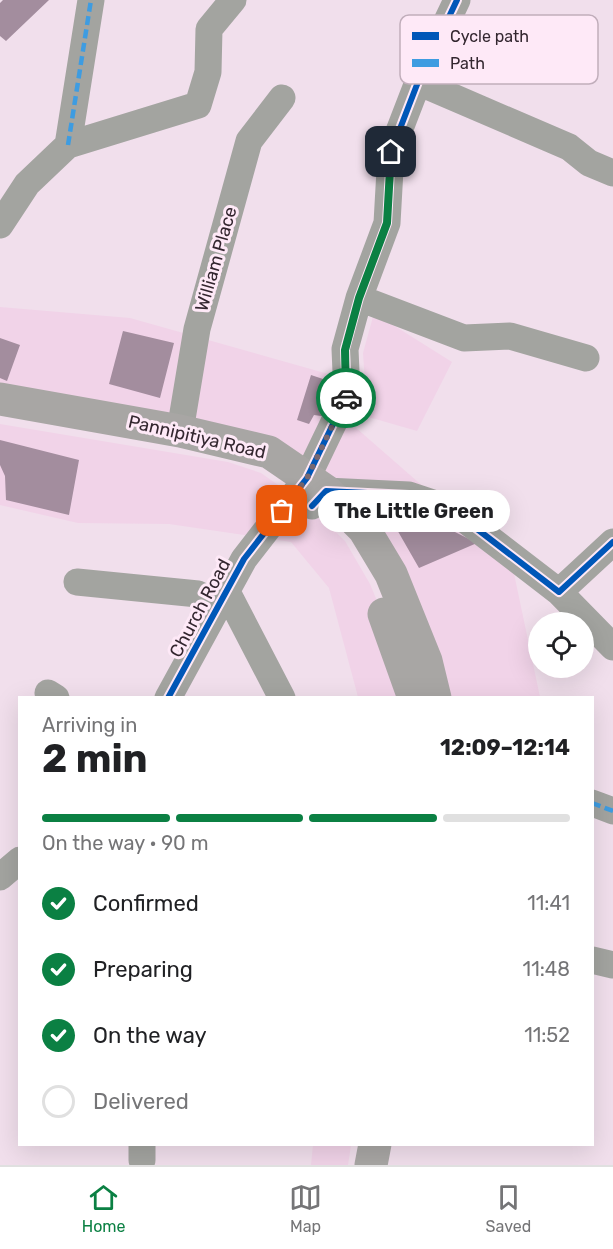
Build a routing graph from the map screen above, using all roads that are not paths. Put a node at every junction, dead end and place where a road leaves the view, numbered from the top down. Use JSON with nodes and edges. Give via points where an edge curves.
{"nodes":[{"id":1,"x":91,"y":0,"type":"edge"},
{"id":2,"x":233,"y":0,"type":"edge"},
{"id":3,"x":457,"y":0,"type":"edge"},
{"id":4,"x":450,"y":15,"type":"edge"},
{"id":5,"x":417,"y":84,"type":"edge"},
{"id":6,"x":423,"y":84,"type":"edge"},
{"id":7,"x":282,"y":98,"type":"dead end"},
{"id":8,"x":68,"y":145,"type":"junction"},
{"id":9,"x":613,"y":173,"type":"edge"},
{"id":10,"x":0,"y":225,"type":"edge"},
{"id":11,"x":359,"y":298,"type":"junction"},
{"id":12,"x":586,"y":358,"type":"dead end"},
{"id":13,"x":0,"y":399,"type":"edge"},
{"id":14,"x":0,"y":419,"type":"edge"},
{"id":15,"x":180,"y":431,"type":"junction"},
{"id":16,"x":310,"y":492,"type":"junction"},
{"id":17,"x":613,"y":542,"type":"edge"},
{"id":18,"x":77,"y":582,"type":"dead end"},
{"id":19,"x":559,"y":592,"type":"junction"},
{"id":20,"x":223,"y":599,"type":"junction"},
{"id":21,"x":613,"y":647,"type":"edge"},
{"id":22,"x":169,"y":696,"type":"edge"},
{"id":23,"x":281,"y":696,"type":"edge"},
{"id":24,"x":413,"y":696,"type":"edge"},
{"id":25,"x":434,"y":696,"type":"edge"},
{"id":26,"x":594,"y":804,"type":"edge"},
{"id":27,"x":613,"y":811,"type":"edge"},
{"id":28,"x":18,"y":862,"type":"edge"},
{"id":29,"x":0,"y":877,"type":"edge"},
{"id":30,"x":594,"y":960,"type":"edge"},
{"id":31,"x":613,"y":965,"type":"edge"},
{"id":32,"x":354,"y":1146,"type":"edge"},
{"id":33,"x":375,"y":1146,"type":"edge"},
{"id":34,"x":351,"y":1165,"type":"edge"},
{"id":35,"x":371,"y":1165,"type":"edge"}],
"edges":[{"from":1,"to":8,"type":"street"},
{"from":2,"to":8,"type":"street","via":[[209,29],[208,72],[198,105]]},
{"from":3,"to":4,"type":"street","name":"Church Road"},
{"from":5,"to":11,"type":"street","name":"Church Road","via":[[391,152],[387,223]]},
{"from":6,"to":9,"type":"street","via":[[569,147],[589,163]]},
{"from":7,"to":15,"type":"street","name":"William Place","via":[[249,141],[197,329]]},
{"from":8,"to":10,"type":"street","via":[[27,184]]},
{"from":11,"to":12,"type":"street","via":[[464,338],[510,336]]},
{"from":11,"to":16,"type":"street","name":"Church Road","via":[[345,350],[347,395]]},
{"from":13,"to":15,"type":"main road","name":"Pannipitiya Road"},
{"from":14,"to":16,"type":"main road","name":"Pannipitiya Road","via":[[228,460],[262,470]]},
{"from":15,"to":16,"type":"main road","name":"Pannipitiya Road","via":[[269,452]]},
{"from":16,"to":19,"type":"street","via":[[409,495],[451,509]]},
{"from":16,"to":20,"type":"street","name":"Church Road","via":[[244,559]]},
{"from":16,"to":24,"type":"main road","name":"Pannipitiya Road","via":[[348,539],[373,583]]},
{"from":16,"to":25,"type":"main road","name":"Pannipitiya Road","via":[[364,529],[391,574],[426,662]]},
{"from":17,"to":19,"type":"street"},
{"from":18,"to":20,"type":"street"},
{"from":19,"to":21,"type":"street"},
{"from":20,"to":22,"type":"street","name":"Church Road"},
{"from":20,"to":23,"type":"street"},
{"from":26,"to":27,"type":"street"},
{"from":28,"to":29,"type":"street"},
{"from":30,"to":31,"type":"street"},
{"from":32,"to":34,"type":"main road"},
{"from":33,"to":35,"type":"main road"}]}
